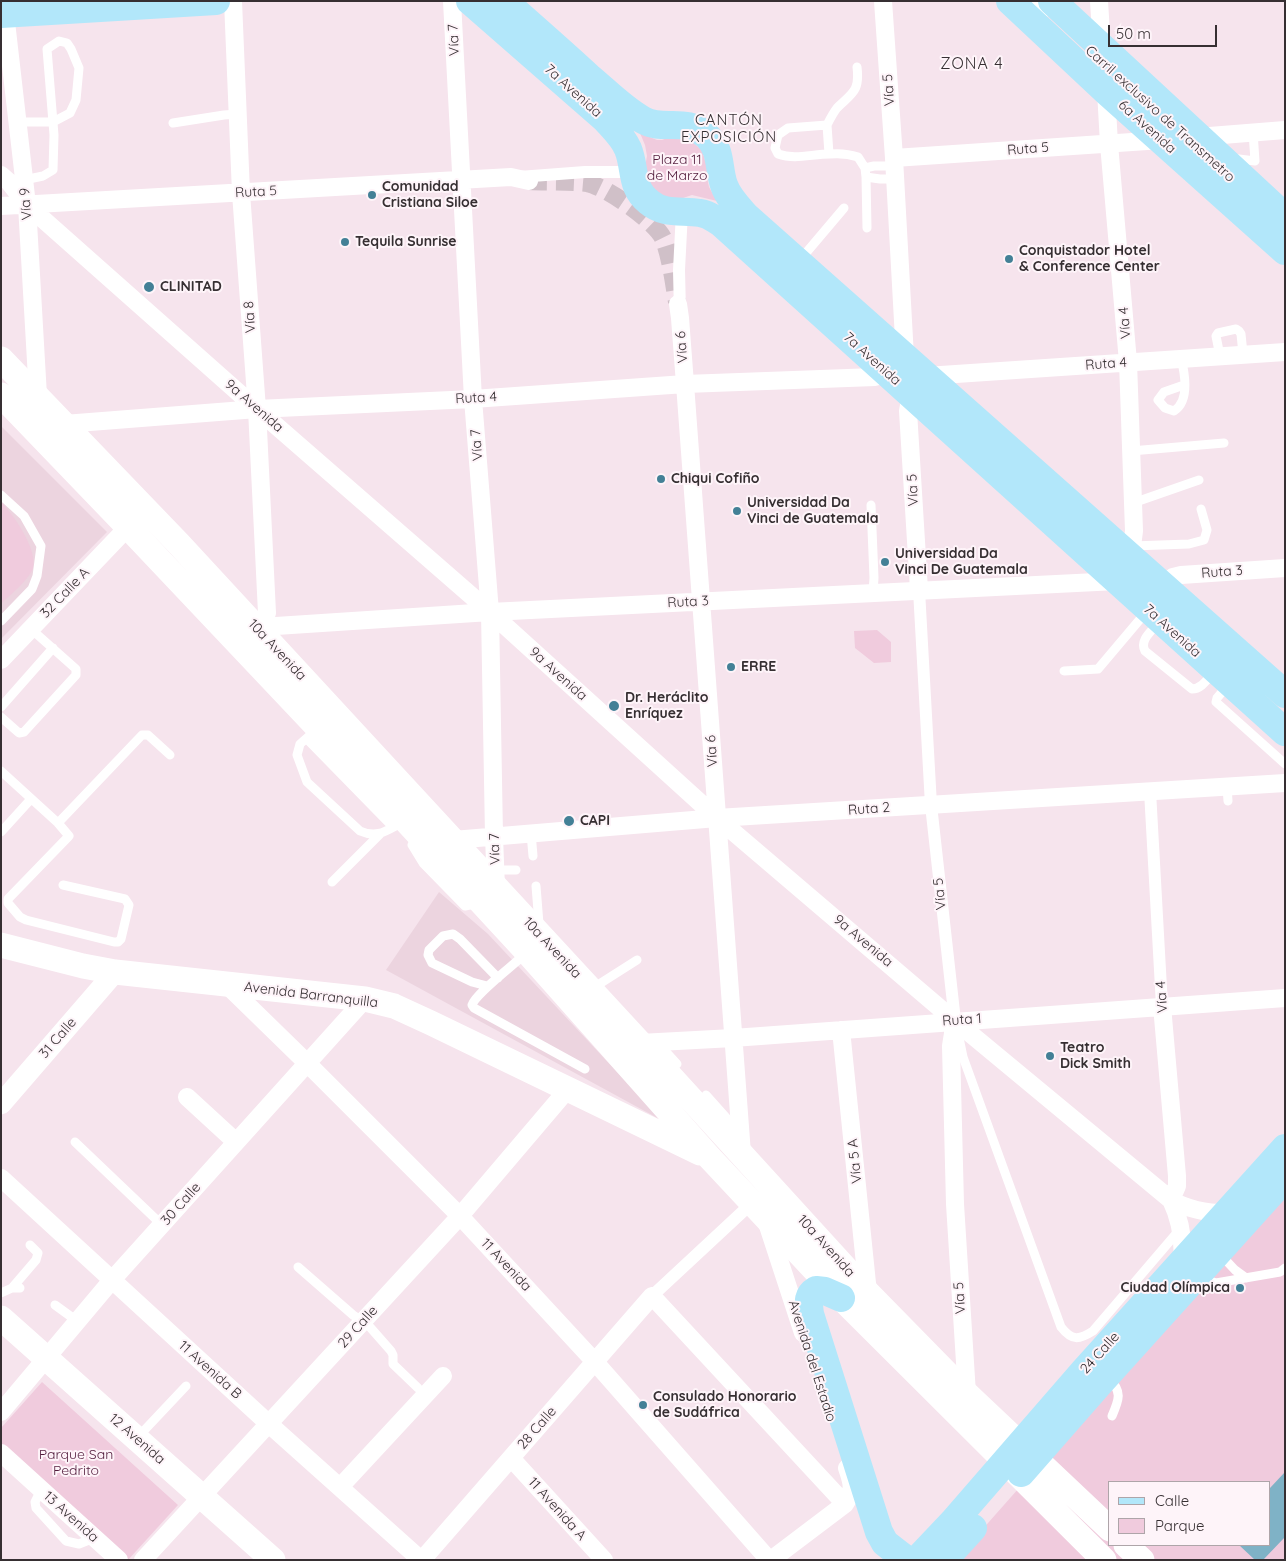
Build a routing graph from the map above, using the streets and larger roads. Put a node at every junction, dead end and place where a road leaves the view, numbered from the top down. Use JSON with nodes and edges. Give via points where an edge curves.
{"nodes":[{"id":1,"x":216,"y":1,"type":"edge"},
{"id":2,"x":233,"y":1,"type":"edge"},
{"id":3,"x":452,"y":1,"type":"edge"},
{"id":4,"x":470,"y":1,"type":"edge"},
{"id":5,"x":504,"y":1,"type":"edge"},
{"id":6,"x":883,"y":1,"type":"edge"},
{"id":7,"x":1010,"y":1,"type":"edge"},
{"id":8,"x":1099,"y":1,"type":"edge"},
{"id":9,"x":1054,"y":10,"type":"edge"},
{"id":10,"x":3,"y":13,"type":"edge"},
{"id":11,"x":1102,"y":49,"type":"junction"},
{"id":12,"x":1106,"y":91,"type":"junction"},
{"id":13,"x":624,"y":122,"type":"junction"},
{"id":14,"x":1285,"y":130,"type":"edge"},
{"id":15,"x":1180,"y":137,"type":"junction"},
{"id":16,"x":1109,"y":144,"type":"junction"},
{"id":17,"x":894,"y":167,"type":"junction"},
{"id":18,"x":632,"y":172,"type":"junction"},
{"id":19,"x":1,"y":175,"type":"edge"},
{"id":20,"x":511,"y":177,"type":"junction"},
{"id":21,"x":462,"y":181,"type":"junction"},
{"id":22,"x":529,"y":181,"type":"tunnel mouth"},
{"id":23,"x":241,"y":193,"type":"junction"},
{"id":24,"x":26,"y":205,"type":"junction"},
{"id":25,"x":1,"y":206,"type":"edge"},
{"id":26,"x":682,"y":212,"type":"junction"},
{"id":27,"x":728,"y":213,"type":"junction"},
{"id":28,"x":1285,"y":217,"type":"edge"},
{"id":29,"x":1285,"y":251,"type":"edge"},
{"id":30,"x":679,"y":311,"type":"joint"},
{"id":31,"x":1285,"y":352,"type":"edge"},
{"id":32,"x":1,"y":359,"type":"edge"},
{"id":33,"x":1128,"y":362,"type":"junction"},
{"id":34,"x":896,"y":365,"type":"junction"},
{"id":35,"x":686,"y":384,"type":"junction"},
{"id":36,"x":918,"y":385,"type":"junction"},
{"id":37,"x":1,"y":395,"type":"edge"},
{"id":38,"x":38,"y":396,"type":"junction"},
{"id":39,"x":473,"y":398,"type":"junction"},
{"id":40,"x":256,"y":409,"type":"junction"},
{"id":41,"x":64,"y":424,"type":"junction"},
{"id":42,"x":128,"y":527,"type":"junction"},
{"id":43,"x":1129,"y":549,"type":"junction"},
{"id":44,"x":1285,"y":568,"type":"edge"},
{"id":45,"x":1117,"y":581,"type":"junction"},
{"id":46,"x":1162,"y":585,"type":"junction"},
{"id":47,"x":919,"y":590,"type":"junction"},
{"id":48,"x":702,"y":601,"type":"junction"},
{"id":49,"x":490,"y":612,"type":"junction"},
{"id":50,"x":256,"y":628,"type":"junction"},
{"id":51,"x":1,"y":660,"type":"edge"},
{"id":52,"x":1285,"y":694,"type":"edge"},
{"id":53,"x":1285,"y":732,"type":"edge"},
{"id":54,"x":1285,"y":783,"type":"edge"},
{"id":55,"x":1150,"y":791,"type":"junction"},
{"id":56,"x":931,"y":805,"type":"junction"},
{"id":57,"x":717,"y":818,"type":"junction"},
{"id":58,"x":416,"y":825,"type":"junction"},
{"id":59,"x":494,"y":836,"type":"junction"},
{"id":60,"x":453,"y":840,"type":"junction"},
{"id":61,"x":495,"y":895,"type":"junction"},
{"id":62,"x":533,"y":943,"type":"junction"},
{"id":63,"x":1,"y":945,"type":"edge"},
{"id":64,"x":115,"y":972,"type":"junction"},
{"id":65,"x":227,"y":985,"type":"junction"},
{"id":66,"x":1285,"y":998,"type":"edge"},
{"id":67,"x":366,"y":999,"type":"junction"},
{"id":68,"x":1162,"y":1006,"type":"junction"},
{"id":69,"x":955,"y":1021,"type":"junction"},
{"id":70,"x":841,"y":1030,"type":"junction"},
{"id":71,"x":734,"y":1038,"type":"junction"},
{"id":72,"x":648,"y":1042,"type":"junction"},
{"id":73,"x":307,"y":1063,"type":"junction"},
{"id":74,"x":568,"y":1089,"type":"junction"},
{"id":75,"x":187,"y":1098,"type":"dead end"},
{"id":76,"x":1,"y":1104,"type":"edge"},
{"id":77,"x":236,"y":1142,"type":"junction"},
{"id":78,"x":741,"y":1144,"type":"junction"},
{"id":79,"x":1285,"y":1148,"type":"edge"},
{"id":80,"x":710,"y":1158,"type":"junction"},
{"id":81,"x":1,"y":1178,"type":"edge"},
{"id":82,"x":1285,"y":1178,"type":"edge"},
{"id":83,"x":1171,"y":1200,"type":"junction"},
{"id":84,"x":758,"y":1210,"type":"junction"},
{"id":85,"x":1226,"y":1213,"type":"junction"},
{"id":86,"x":460,"y":1216,"type":"junction"},
{"id":87,"x":1189,"y":1269,"type":"junction"},
{"id":88,"x":112,"y":1280,"type":"junction"},
{"id":89,"x":868,"y":1293,"type":"junction"},
{"id":90,"x":652,"y":1296,"type":"junction"},
{"id":91,"x":841,"y":1298,"type":"junction"},
{"id":92,"x":1,"y":1318,"type":"edge"},
{"id":93,"x":46,"y":1358,"type":"junction"},
{"id":94,"x":595,"y":1362,"type":"junction"},
{"id":95,"x":443,"y":1376,"type":"dead end"},
{"id":96,"x":967,"y":1394,"type":"junction"},
{"id":97,"x":1,"y":1412,"type":"edge"},
{"id":98,"x":269,"y":1424,"type":"junction"},
{"id":99,"x":1,"y":1453,"type":"edge"},
{"id":100,"x":511,"y":1458,"type":"junction"},
{"id":101,"x":340,"y":1487,"type":"junction"},
{"id":102,"x":202,"y":1496,"type":"junction"},
{"id":103,"x":845,"y":1504,"type":"junction"},
{"id":104,"x":1103,"y":1522,"type":"edge"},
{"id":105,"x":960,"y":1528,"type":"junction"},
{"id":106,"x":1078,"y":1534,"type":"junction"},
{"id":107,"x":1127,"y":1546,"type":"edge"},
{"id":108,"x":118,"y":1560,"type":"edge"},
{"id":109,"x":143,"y":1560,"type":"edge"},
{"id":110,"x":273,"y":1560,"type":"edge"},
{"id":111,"x":421,"y":1560,"type":"edge"},
{"id":112,"x":604,"y":1560,"type":"edge"},
{"id":113,"x":770,"y":1560,"type":"edge"},
{"id":114,"x":907,"y":1560,"type":"edge"},
{"id":115,"x":917,"y":1560,"type":"edge"},
{"id":116,"x":944,"y":1560,"type":"edge"},
{"id":117,"x":1104,"y":1560,"type":"edge"},
{"id":118,"x":1142,"y":1560,"type":"edge"}],
"edges":[{"from":1,"to":10,"type":"main road"},
{"from":2,"to":23,"type":"street","name":"Vía 8"},
{"from":3,"to":21,"type":"street","name":"Vía 7"},
{"from":4,"to":13,"type":"main road","name":"7a Avenida","via":[[598,113]]},
{"from":5,"to":13,"type":"main road","name":"7a Avenida","via":[[530,19],[621,104]]},
{"from":6,"to":17,"type":"street","name":"Vía 5"},
{"from":7,"to":12,"type":"main road","name":"6a Avenida"},
{"from":8,"to":11,"type":"street"},
{"from":9,"to":11,"type":"main road","name":"6a Avenida"},
{"from":10,"to":24,"type":"street","name":"Vía 9"},
{"from":11,"to":15,"type":"main road","name":"6a Avenida"},
{"from":12,"to":15,"type":"main road","name":"6a Avenida"},
{"from":12,"to":16,"type":"street","name":"Vía 4"},
{"from":13,"to":18,"type":"main road","name":"7a Avenida"},
{"from":13,"to":27,"type":"main road","name":"7a Avenida","via":[[683,124],[705,134],[720,156]]},
{"from":14,"to":15,"type":"street","name":"Ruta 5"},
{"from":15,"to":16,"type":"street","name":"Ruta 5"},
{"from":15,"to":28,"type":"main road","name":"6a Avenida","via":[[1219,156]]},
{"from":15,"to":29,"type":"main road","name":"6a Avenida"},
{"from":16,"to":17,"type":"street","name":"Ruta 5"},
{"from":16,"to":33,"type":"street","name":"Vía 4"},
{"from":17,"to":34,"type":"street","name":"Vía 5"},
{"from":18,"to":20,"type":"street","name":"Ruta 5"},
{"from":18,"to":26,"type":"main road","name":"7a Avenida","via":[[638,190],[648,202],[669,212]]},
{"from":19,"to":24,"type":"street","name":"9a Avenida"},
{"from":20,"to":21,"type":"street","name":"Ruta 5"},
{"from":20,"to":22,"type":"street","name":"Ruta 5"},
{"from":21,"to":23,"type":"street","name":"Ruta 5"},
{"from":21,"to":39,"type":"street","name":"Vía 7"},
{"from":23,"to":24,"type":"street","name":"Ruta 5"},
{"from":23,"to":40,"type":"street","name":"Vía 8"},
{"from":24,"to":25,"type":"street","name":"Ruta 5"},
{"from":24,"to":38,"type":"street","name":"Vía 9"},
{"from":24,"to":40,"type":"street","name":"9a Avenida"},
{"from":26,"to":27,"type":"main road","name":"7a Avenida"},
{"from":26,"to":30,"type":"street","name":"Vía 6"},
{"from":27,"to":34,"type":"main road","name":"7a Avenida","via":[[746,216],[798,262]]},
{"from":27,"to":34,"type":"main road","name":"7a Avenida","via":[[731,232]]},
{"from":30,"to":35,"type":"street","name":"Vía 6"},
{"from":31,"to":33,"type":"street","name":"Ruta 4"},
{"from":32,"to":38,"type":"main road","name":"10a Avenida"},
{"from":33,"to":36,"type":"street","name":"Ruta 4"},
{"from":33,"to":43,"type":"street","name":"Vía 4","via":[[1134,531]]},
{"from":34,"to":35,"type":"street","name":"Ruta 4","via":[[876,377]]},
{"from":34,"to":36,"type":"main road","name":"7a Avenida"},
{"from":35,"to":39,"type":"street","name":"Ruta 4"},
{"from":35,"to":48,"type":"street","name":"Vía 6"},
{"from":36,"to":43,"type":"main road","name":"7a Avenida"},
{"from":36,"to":45,"type":"main road","name":"7a Avenida"},
{"from":36,"to":47,"type":"street","name":"Vía 5","via":[[908,411]]},
{"from":37,"to":42,"type":"main road","name":"10a Avenida"},
{"from":38,"to":41,"type":"main road","name":"10a Avenida"},
{"from":39,"to":40,"type":"street","name":"Ruta 4"},
{"from":39,"to":49,"type":"street","name":"Vía 7"},
{"from":40,"to":41,"type":"street","name":"Ruta 4"},
{"from":40,"to":49,"type":"street","name":"9a Avenida"},
{"from":40,"to":50,"type":"street","name":"Vía 8","via":[[267,613]]},
{"from":41,"to":50,"type":"main road","name":"10a Avenida"},
{"from":42,"to":50,"type":"main road","via":[[142,522],[152,527],[233,611]]},
{"from":42,"to":51,"type":"street","name":"32 Calle A"},
{"from":42,"to":58,"type":"main road","name":"10a Avenida","via":[[312,733]]},
{"from":43,"to":46,"type":"main road","name":"7a Avenida"},
{"from":44,"to":46,"type":"street","name":"Ruta 3","via":[[1181,575]]},
{"from":45,"to":47,"type":"street","name":"Ruta 3"},
{"from":45,"to":53,"type":"main road","name":"7a Avenida"},
{"from":46,"to":52,"type":"main road","name":"7a Avenida"},
{"from":47,"to":48,"type":"street","name":"Ruta 3"},
{"from":47,"to":56,"type":"street","name":"Vía 5"},
{"from":48,"to":49,"type":"street","name":"Ruta 3"},
{"from":48,"to":57,"type":"street","name":"Vía 6"},
{"from":49,"to":50,"type":"street","name":"Ruta 3"},
{"from":49,"to":57,"type":"street","name":"9a Avenida"},
{"from":49,"to":59,"type":"street","name":"Vía 7"},
{"from":50,"to":58,"type":"main road","name":"10a Avenida"},
{"from":54,"to":55,"type":"street","name":"Ruta 2","via":[[1228,794]]},
{"from":55,"to":56,"type":"street","name":"Ruta 2"},
{"from":55,"to":68,"type":"street","name":"Vía 4"},
{"from":56,"to":57,"type":"street","name":"Ruta 2"},
{"from":56,"to":69,"type":"street","name":"Vía 5"},
{"from":57,"to":59,"type":"street","name":"Ruta 2"},
{"from":57,"to":69,"type":"street","name":"9a Avenida"},
{"from":57,"to":71,"type":"street","name":"Vía 6"},
{"from":58,"to":60,"type":"main road","name":"10a Avenida"},
{"from":58,"to":61,"type":"main road","name":"10a Avenida"},
{"from":59,"to":60,"type":"street","name":"Ruta 2"},
{"from":59,"to":61,"type":"street","name":"Vía 7"},
{"from":60,"to":61,"type":"main road","name":"10a Avenida"},
{"from":61,"to":62,"type":"main road","name":"10a Avenida"},
{"from":62,"to":72,"type":"main road","name":"10a Avenida"},
{"from":62,"to":80,"type":"main road","name":"10a Avenida"},
{"from":63,"to":64,"type":"main road","name":"Avenida Barranquilla"},
{"from":64,"to":65,"type":"main road","name":"Avenida Barranquilla"},
{"from":64,"to":76,"type":"street","name":"31 Calle"},
{"from":65,"to":67,"type":"main road","name":"Avenida Barranquilla"},
{"from":65,"to":73,"type":"street","name":"11 Avenida"},
{"from":66,"to":68,"type":"street","name":"Ruta 1"},
{"from":67,"to":73,"type":"street","name":"30 Calle"},
{"from":67,"to":74,"type":"main road","name":"Avenida Barranquilla","via":[[394,1006],[430,1022]]},
{"from":68,"to":69,"type":"street","name":"Ruta 1"},
{"from":68,"to":83,"type":"street","name":"Vía 4","via":[[1177,1176]]},
{"from":69,"to":70,"type":"street","name":"Ruta 1"},
{"from":69,"to":83,"type":"street","name":"9a Avenida"},
{"from":69,"to":96,"type":"street","name":"Vía 5","via":[[951,1046],[954,1204]]},
{"from":70,"to":71,"type":"street","name":"Ruta 1"},
{"from":70,"to":89,"type":"street","name":"Vía 5 A"},
{"from":71,"to":72,"type":"street","name":"Ruta 1"},
{"from":71,"to":78,"type":"street","name":"Vía 6"},
{"from":72,"to":78,"type":"main road","name":"10a Avenida"},
{"from":73,"to":77,"type":"street","name":"30 Calle"},
{"from":73,"to":86,"type":"street","name":"11 Avenida"},
{"from":74,"to":80,"type":"main road","name":"Avenida Barranquilla"},
{"from":74,"to":86,"type":"street","name":"29 Calle"},
{"from":75,"to":77,"type":"street"},
{"from":77,"to":88,"type":"street","name":"30 Calle"},
{"from":78,"to":89,"type":"main road","name":"10a Avenida"},
{"from":79,"to":85,"type":"main road","name":"24 Calle"},
{"from":80,"to":84,"type":"main road","name":"10a Avenida"},
{"from":81,"to":88,"type":"street","name":"11 Avenida B"},
{"from":82,"to":87,"type":"main road","name":"24 Calle","via":[[1218,1252]]},
{"from":83,"to":85,"type":"street","name":"9a Avenida","via":[[1198,1211]]},
{"from":83,"to":87,"type":"street","name":"9a Avenida","via":[[1182,1228]]},
{"from":84,"to":90,"type":"street"},
{"from":84,"to":91,"type":"main road","name":"10a Avenida"},
{"from":84,"to":103,"type":"street","name":"Avenida del Estadio","via":[[852,1484],[851,1495]]},
{"from":85,"to":87,"type":"main road","name":"24 Calle"},
{"from":86,"to":94,"type":"street","name":"11 Avenida"},
{"from":86,"to":98,"type":"street","name":"29 Calle"},
{"from":87,"to":105,"type":"main road","name":"24 Calle"},
{"from":88,"to":93,"type":"street","name":"30 Calle"},
{"from":88,"to":98,"type":"street","name":"11 Avenida B"},
{"from":89,"to":96,"type":"main road","name":"10a Avenida"},
{"from":90,"to":94,"type":"street","name":"28 Calle"},
{"from":90,"to":103,"type":"street"},
{"from":91,"to":106,"type":"main road","name":"10a Avenida"},
{"from":91,"to":114,"type":"main road","via":[[816,1290],[808,1301],[810,1314],[879,1532],[885,1543]]},
{"from":92,"to":93,"type":"main road","name":"12 Avenida"},
{"from":93,"to":97,"type":"street","name":"30 Calle"},
{"from":93,"to":102,"type":"main road","name":"12 Avenida"},
{"from":94,"to":100,"type":"street","name":"28 Calle"},
{"from":94,"to":113,"type":"street","name":"11 Avenida"},
{"from":95,"to":101,"type":"street"},
{"from":96,"to":104,"type":"main road","name":"10a Avenida"},
{"from":98,"to":101,"type":"street","name":"11 Avenida B"},
{"from":98,"to":102,"type":"street","name":"29 Calle"},
{"from":99,"to":108,"type":"street","name":"13 Avenida"},
{"from":100,"to":111,"type":"street","name":"28 Calle"},
{"from":100,"to":112,"type":"street","name":"11 Avenida A"},
{"from":101,"to":111,"type":"street","name":"11 Avenida B"},
{"from":102,"to":109,"type":"street","name":"29 Calle"},
{"from":102,"to":110,"type":"main road","name":"12 Avenida"},
{"from":103,"to":113,"type":"street"},
{"from":104,"to":106,"type":"main road"},
{"from":105,"to":115,"type":"main road","name":"24 Calle"},
{"from":105,"to":116,"type":"main road","name":"24 Calle"},
{"from":106,"to":117,"type":"main road","name":"10a Avenida"},
{"from":107,"to":118,"type":"main road"}]}
